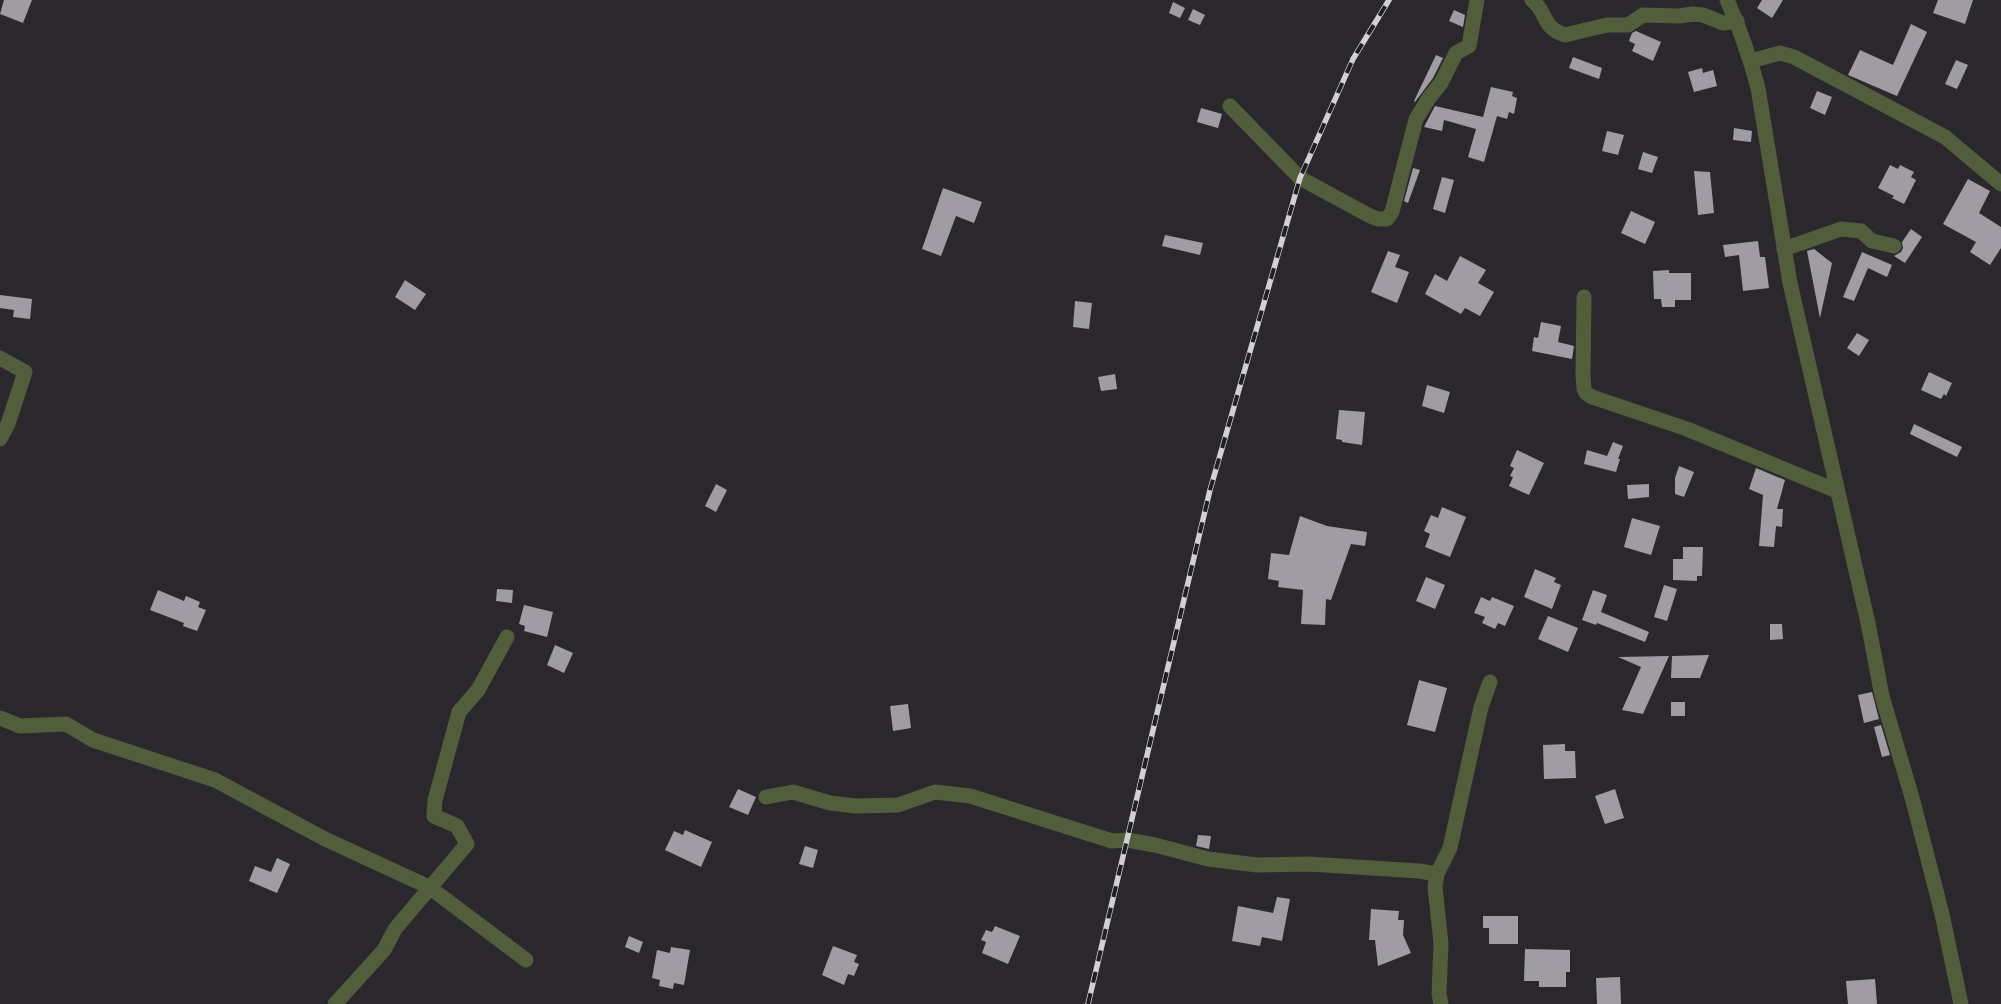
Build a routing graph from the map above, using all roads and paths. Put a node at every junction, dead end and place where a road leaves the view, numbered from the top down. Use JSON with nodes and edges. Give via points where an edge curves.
{"nodes":[{"id":1,"x":1477,"y":0,"type":"edge"},
{"id":2,"x":1532,"y":0,"type":"edge"},
{"id":3,"x":1726,"y":0,"type":"edge"},
{"id":4,"x":1737,"y":21,"type":"junction"},
{"id":5,"x":1751,"y":61,"type":"junction"},
{"id":6,"x":1230,"y":106,"type":"dead end"},
{"id":7,"x":2001,"y":184,"type":"edge"},
{"id":8,"x":1894,"y":246,"type":"dead end"},
{"id":9,"x":1784,"y":248,"type":"junction"},
{"id":10,"x":1584,"y":297,"type":"dead end"},
{"id":11,"x":0,"y":358,"type":"edge"},
{"id":12,"x":0,"y":439,"type":"edge"},
{"id":13,"x":1837,"y":491,"type":"junction"},
{"id":14,"x":507,"y":638,"type":"dead end"},
{"id":15,"x":1490,"y":682,"type":"dead end"},
{"id":16,"x":0,"y":718,"type":"edge"},
{"id":17,"x":766,"y":797,"type":"dead end"},
{"id":18,"x":1437,"y":874,"type":"junction"},
{"id":19,"x":429,"y":887,"type":"junction"},
{"id":20,"x":526,"y":960,"type":"dead end"},
{"id":21,"x":335,"y":1004,"type":"edge"},
{"id":22,"x":1441,"y":1004,"type":"edge"},
{"id":23,"x":1961,"y":1004,"type":"edge"}],
"edges":[{"from":1,"to":6,"type":"street","via":[[1469,46],[1456,53],[1441,83],[1416,119],[1392,212],[1387,219],[1370,216],[1300,178]]},
{"from":2,"to":4,"type":"street","via":[[1551,28],[1565,35],[1607,24],[1628,25],[1644,15],[1693,14],[1723,23]]},
{"from":3,"to":4,"type":"street"},
{"from":4,"to":5,"type":"street"},
{"from":5,"to":7,"type":"street","via":[[1780,53],[1794,57],[1945,137]]},
{"from":5,"to":9,"type":"street"},
{"from":8,"to":9,"type":"street","via":[[1872,240],[1861,231],[1842,229]]},
{"from":9,"to":13,"type":"street"},
{"from":10,"to":13,"type":"street","via":[[1583,376],[1586,393],[1608,404],[1687,429]]},
{"from":11,"to":12,"type":"street","via":[[25,372]]},
{"from":13,"to":23,"type":"street","via":[[1882,696],[1942,914]]},
{"from":14,"to":19,"type":"street","via":[[478,690],[459,712],[435,800],[434,816],[457,826],[467,844]]},
{"from":15,"to":18,"type":"street","via":[[1450,848]]},
{"from":16,"to":19,"type":"street","via":[[20,726],[66,724],[93,740],[215,780],[325,840]]},
{"from":17,"to":18,"type":"street","via":[[792,792],[856,806],[898,804],[935,792],[970,796],[1112,841],[1155,844],[1208,859],[1258,865],[1309,864]]},
{"from":18,"to":22,"type":"street"},
{"from":19,"to":20,"type":"street"},
{"from":19,"to":21,"type":"street","via":[[395,929],[384,950]]}]}
